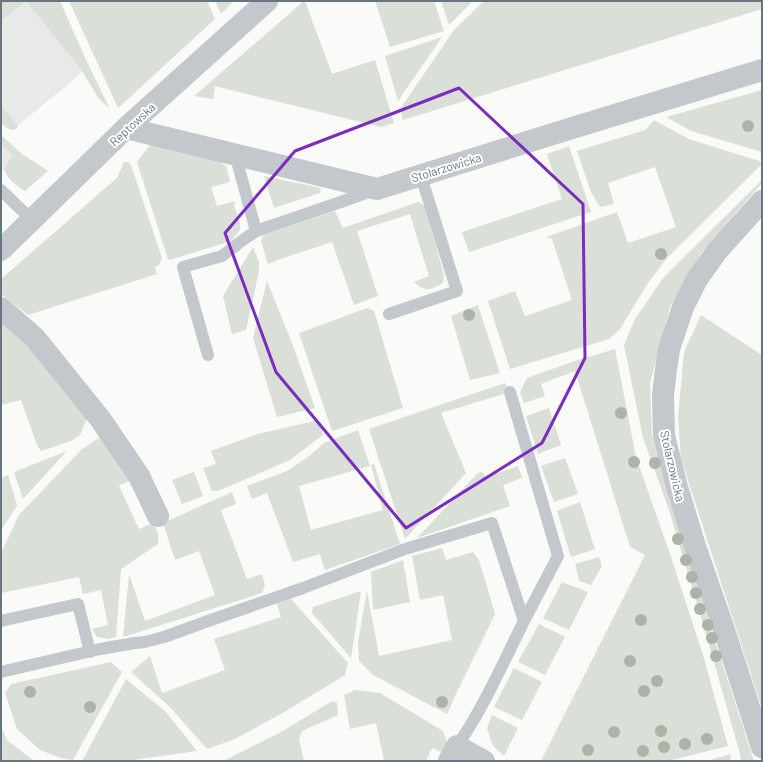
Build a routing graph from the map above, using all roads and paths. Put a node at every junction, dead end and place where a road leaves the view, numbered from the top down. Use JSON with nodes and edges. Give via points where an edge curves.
{"nodes":[{"id":1,"x":267,"y":1,"type":"edge"},
{"id":2,"x":762,"y":70,"type":"edge"},
{"id":3,"x":126,"y":128,"type":"junction"},
{"id":4,"x":235,"y":154,"type":"junction"},
{"id":5,"x":421,"y":176,"type":"junction"},
{"id":6,"x":377,"y":189,"type":"junction"},
{"id":7,"x":1,"y":190,"type":"edge"},
{"id":8,"x":762,"y":201,"type":"edge"},
{"id":9,"x":32,"y":220,"type":"junction"},
{"id":10,"x":256,"y":231,"type":"junction"},
{"id":11,"x":1,"y":250,"type":"edge"},
{"id":12,"x":1,"y":308,"type":"edge"},
{"id":13,"x":389,"y":314,"type":"dead end"},
{"id":14,"x":208,"y":355,"type":"dead end"},
{"id":15,"x":510,"y":392,"type":"dead end"},
{"id":16,"x":158,"y":516,"type":"dead end"},
{"id":17,"x":1,"y":621,"type":"edge"},
{"id":18,"x":524,"y":621,"type":"junction"},
{"id":19,"x":90,"y":652,"type":"junction"},
{"id":20,"x":1,"y":672,"type":"edge"},
{"id":21,"x":762,"y":747,"type":"edge"},
{"id":22,"x":453,"y":754,"type":"edge"},
{"id":23,"x":484,"y":761,"type":"edge"}],
"edges":[{"from":1,"to":3,"type":"street","name":"Reptowska"},
{"from":2,"to":5,"type":"street","name":"Stolarzowicka"},
{"from":3,"to":4,"type":"street"},
{"from":3,"to":9,"type":"street","name":"Reptowska"},
{"from":4,"to":6,"type":"street"},
{"from":4,"to":10,"type":"lane"},
{"from":5,"to":6,"type":"street","name":"Stolarzowicka"},
{"from":5,"to":13,"type":"lane","via":[[457,291]]},
{"from":6,"to":10,"type":"lane"},
{"from":7,"to":9,"type":"lane"},
{"from":8,"to":21,"type":"street","name":"Stolarzowicka","via":[[716,252],[697,279],[683,307],[669,349],[663,395],[664,436],[677,488]]},
{"from":9,"to":11,"type":"street","name":"Reptowska"},
{"from":10,"to":14,"type":"lane","via":[[222,256],[183,267]]},
{"from":12,"to":16,"type":"street","via":[[35,338],[101,420],[139,476]]},
{"from":15,"to":18,"type":"lane","via":[[558,556]]},
{"from":17,"to":19,"type":"lane","via":[[78,604]]},
{"from":18,"to":19,"type":"lane","via":[[492,522],[405,549],[164,637]]},
{"from":18,"to":22,"type":"lane","via":[[481,706]]},
{"from":19,"to":20,"type":"lane"},
{"from":22,"to":23,"type":"street"}]}
